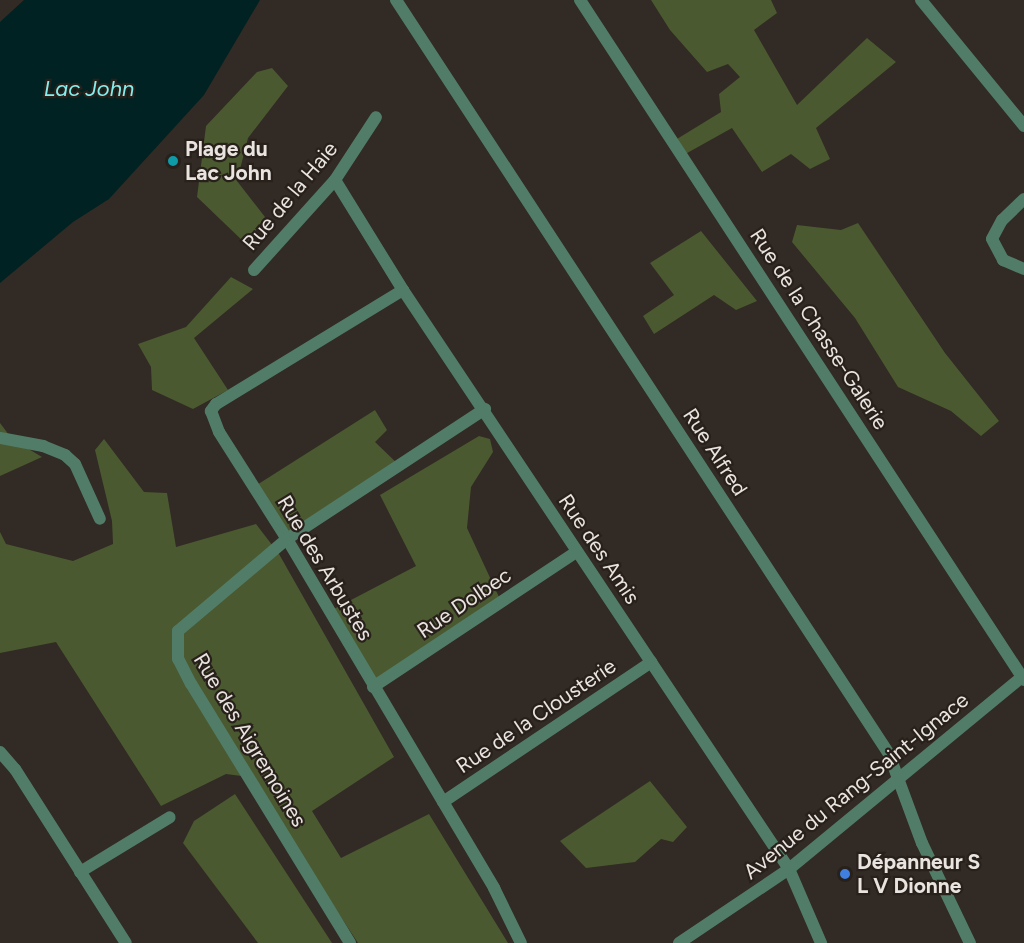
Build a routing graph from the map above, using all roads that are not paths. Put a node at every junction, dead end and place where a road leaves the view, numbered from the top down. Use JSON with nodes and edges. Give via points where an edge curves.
{"nodes":[{"id":1,"x":396,"y":0,"type":"edge"},
{"id":2,"x":580,"y":0,"type":"edge"},
{"id":3,"x":921,"y":0,"type":"edge"},
{"id":4,"x":376,"y":117,"type":"dead end"},
{"id":5,"x":1024,"y":126,"type":"edge"},
{"id":6,"x":335,"y":180,"type":"junction"},
{"id":7,"x":1024,"y":198,"type":"edge"},
{"id":8,"x":1024,"y":269,"type":"edge"},
{"id":9,"x":254,"y":270,"type":"dead end"},
{"id":10,"x":404,"y":290,"type":"junction"},
{"id":11,"x":485,"y":409,"type":"junction"},
{"id":12,"x":0,"y":438,"type":"edge"},
{"id":13,"x":100,"y":519,"type":"dead end"},
{"id":14,"x":287,"y":539,"type":"junction"},
{"id":15,"x":576,"y":552,"type":"junction"},
{"id":16,"x":651,"y":662,"type":"junction"},
{"id":17,"x":1023,"y":677,"type":"edge"},
{"id":18,"x":373,"y":687,"type":"junction"},
{"id":19,"x":0,"y":752,"type":"edge"},
{"id":20,"x":899,"y":779,"type":"junction"},
{"id":21,"x":443,"y":802,"type":"junction"},
{"id":22,"x":170,"y":817,"type":"dead end"},
{"id":23,"x":789,"y":868,"type":"junction"},
{"id":24,"x":80,"y":872,"type":"junction"},
{"id":25,"x":126,"y":943,"type":"edge"},
{"id":26,"x":350,"y":943,"type":"edge"},
{"id":27,"x":521,"y":943,"type":"edge"},
{"id":28,"x":679,"y":943,"type":"edge"},
{"id":29,"x":821,"y":943,"type":"edge"},
{"id":30,"x":970,"y":943,"type":"edge"}],
"edges":[{"from":1,"to":20,"type":"street","name":"Rue Alfred","via":[[889,754]]},
{"from":2,"to":17,"type":"street","name":"Rue de la Chasse-Galerie"},
{"from":3,"to":5,"type":"street"},
{"from":4,"to":6,"type":"street","name":"Rue de la Haie"},
{"from":6,"to":9,"type":"street","name":"Rue de la Haie"},
{"from":6,"to":10,"type":"street","name":"Rue des Amis"},
{"from":7,"to":8,"type":"street","via":[[1002,219],[992,239],[1003,260]]},
{"from":10,"to":11,"type":"street","name":"Rue des Amis"},
{"from":10,"to":14,"type":"street","name":"Rue des Arbustes","via":[[216,404],[211,411],[219,432]]},
{"from":11,"to":14,"type":"street","name":"Rue des Aigremoines"},
{"from":11,"to":15,"type":"street","name":"Rue des Amis"},
{"from":12,"to":13,"type":"street","via":[[43,446],[65,455],[75,464]]},
{"from":14,"to":18,"type":"street","name":"Rue des Arbustes"},
{"from":14,"to":26,"type":"street","name":"Rue des Aigremoines","via":[[178,631],[178,659]]},
{"from":15,"to":16,"type":"street","name":"Rue des Amis"},
{"from":15,"to":18,"type":"street","name":"Rue Dolbec"},
{"from":16,"to":21,"type":"street","name":"Rue de la Clousterie"},
{"from":16,"to":23,"type":"street","name":"Rue des Amis"},
{"from":17,"to":20,"type":"street","name":"Avenue du Rang-Saint-Ignace"},
{"from":18,"to":21,"type":"street","name":"Rue des Arbustes"},
{"from":19,"to":24,"type":"street","via":[[15,769]]},
{"from":20,"to":23,"type":"street","name":"Avenue du Rang-Saint-Ignace"},
{"from":20,"to":30,"type":"street","name":"Rue Alfred","via":[[922,843]]},
{"from":21,"to":27,"type":"street","name":"Rue des Arbustes"},
{"from":22,"to":24,"type":"street"},
{"from":23,"to":28,"type":"street","name":"Avenue du Rang-Saint-Ignace"},
{"from":23,"to":29,"type":"street","name":"Rue des Amis"},
{"from":24,"to":25,"type":"street"}]}
